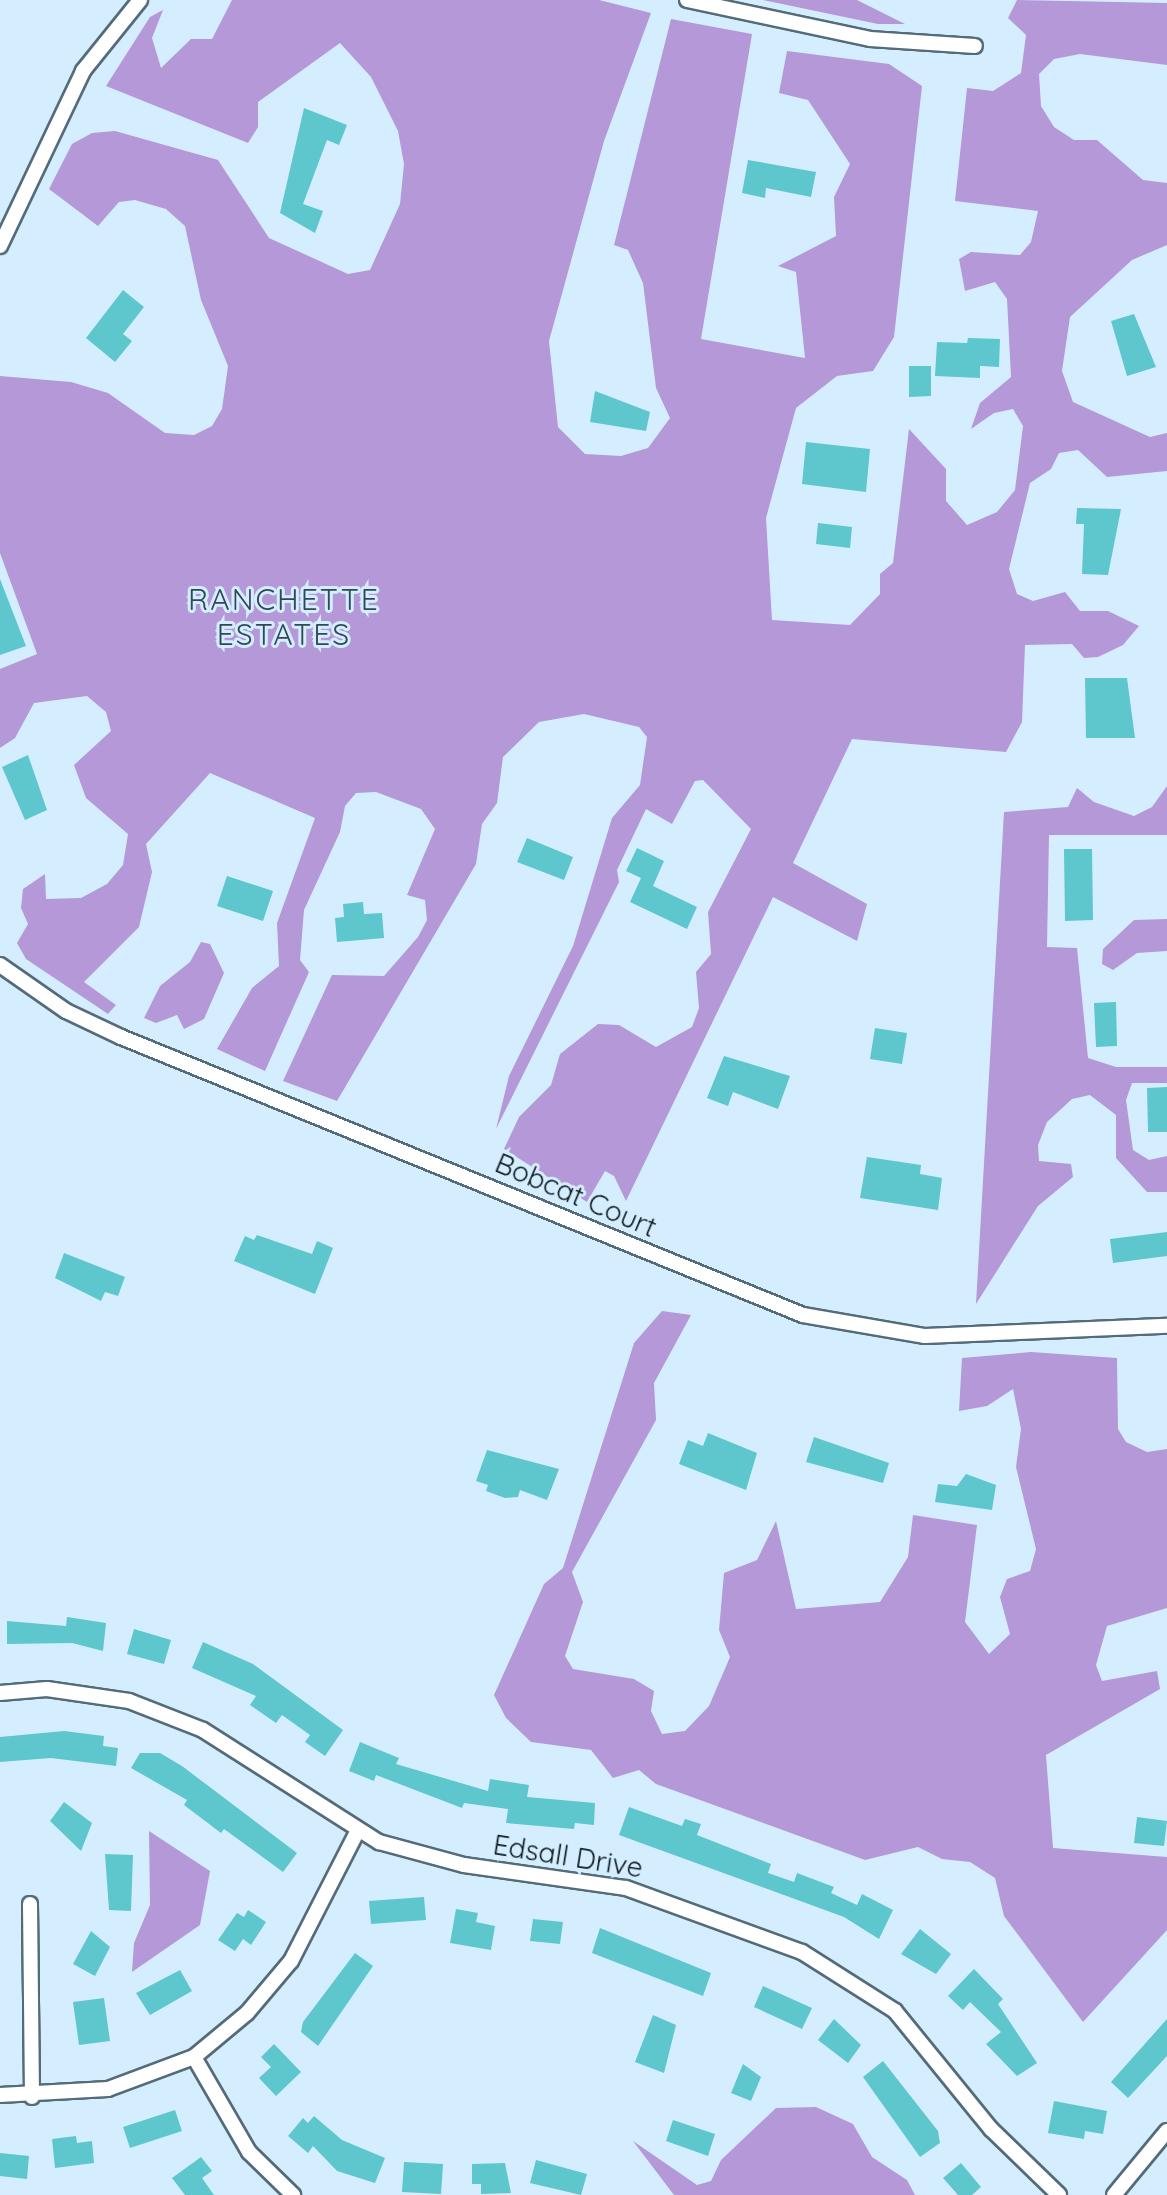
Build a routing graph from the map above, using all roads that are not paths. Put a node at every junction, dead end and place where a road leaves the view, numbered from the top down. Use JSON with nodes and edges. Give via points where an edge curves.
{"nodes":[{"id":1,"x":140,"y":0,"type":"edge"},
{"id":2,"x":687,"y":0,"type":"edge"},
{"id":3,"x":975,"y":46,"type":"dead end"},
{"id":4,"x":0,"y":246,"type":"edge"},
{"id":5,"x":0,"y":965,"type":"edge"},
{"id":6,"x":1167,"y":1326,"type":"edge"},
{"id":7,"x":0,"y":1693,"type":"edge"},
{"id":8,"x":357,"y":1832,"type":"junction"},
{"id":9,"x":30,"y":1904,"type":"dead end"},
{"id":10,"x":194,"y":2057,"type":"junction"},
{"id":11,"x":0,"y":2095,"type":"edge"},
{"id":12,"x":32,"y":2097,"type":"junction"},
{"id":13,"x":1167,"y":2131,"type":"edge"},
{"id":14,"x":293,"y":2195,"type":"edge"},
{"id":15,"x":1059,"y":2195,"type":"edge"},
{"id":16,"x":1114,"y":2195,"type":"edge"}],
"edges":[{"from":1,"to":4,"type":"street","via":[[83,71]]},
{"from":2,"to":3,"type":"street","via":[[870,39]]},
{"from":5,"to":6,"type":"street","name":"Bobcat Court","via":[[66,1011],[121,1037],[803,1315],[925,1336]]},
{"from":7,"to":8,"type":"street","name":"Edsall Drive","via":[[80,1692],[161,1711],[203,1730]]},
{"from":8,"to":10,"type":"street","via":[[291,1961],[247,2013]]},
{"from":8,"to":15,"type":"street","name":"Edsall Drive","via":[[453,1863],[626,1888],[837,1970],[923,2039],[991,2129]]},
{"from":9,"to":12,"type":"street"},
{"from":10,"to":12,"type":"street","via":[[108,2089]]},
{"from":10,"to":14,"type":"street","via":[[249,2152]]},
{"from":11,"to":12,"type":"street"},
{"from":13,"to":16,"type":"street"}]}
